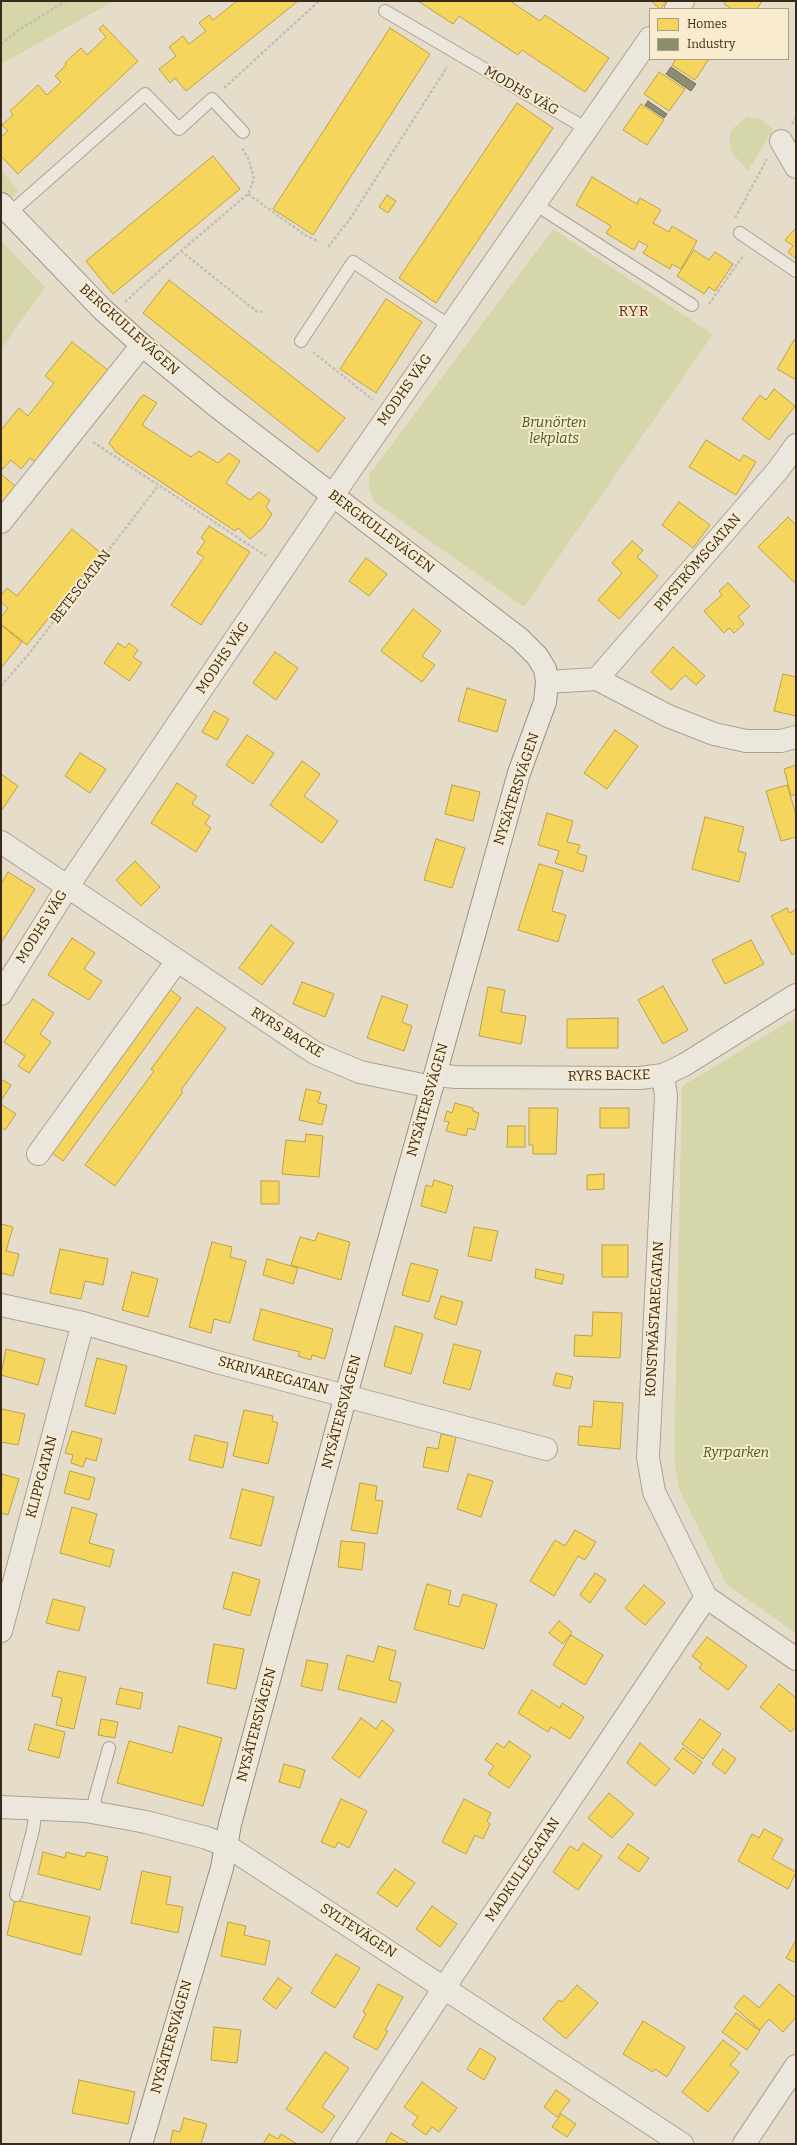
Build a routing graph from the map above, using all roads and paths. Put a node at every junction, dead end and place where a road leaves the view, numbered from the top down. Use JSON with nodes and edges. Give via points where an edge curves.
{"nodes":[{"id":1,"x":66,"y":1,"type":"edge"},
{"id":2,"x":319,"y":1,"type":"edge"},
{"id":3,"x":385,"y":11,"type":"dead end"},
{"id":4,"x":649,"y":39,"type":"edge"},
{"id":5,"x":1,"y":44,"type":"edge"},
{"id":6,"x":456,"y":53,"type":"junction"},
{"id":7,"x":212,"y":99,"type":"junction"},
{"id":8,"x":586,"y":130,"type":"junction"},
{"id":9,"x":243,"y":132,"type":"joint"},
{"id":10,"x":781,"y":141,"type":"dead end"},
{"id":11,"x":796,"y":166,"type":"edge"},
{"id":12,"x":248,"y":194,"type":"junction"},
{"id":13,"x":535,"y":204,"type":"junction"},
{"id":14,"x":5,"y":209,"type":"edge"},
{"id":15,"x":740,"y":233,"type":"dead end"},
{"id":16,"x":319,"y":242,"type":"dead end"},
{"id":17,"x":328,"y":248,"type":"dead end"},
{"id":18,"x":181,"y":251,"type":"junction"},
{"id":19,"x":796,"y":271,"type":"edge"},
{"id":20,"x":692,"y":305,"type":"dead end"},
{"id":21,"x":121,"y":306,"type":"dead end"},
{"id":22,"x":265,"y":312,"type":"dead end"},
{"id":23,"x":450,"y":326,"type":"junction"},
{"id":24,"x":301,"y":341,"type":"joint"},
{"id":25,"x":142,"y":345,"type":"junction"},
{"id":26,"x":378,"y":404,"type":"dead end"},
{"id":27,"x":74,"y":429,"type":"junction"},
{"id":28,"x":796,"y":445,"type":"edge"},
{"id":29,"x":158,"y":486,"type":"junction"},
{"id":30,"x":333,"y":495,"type":"junction"},
{"id":31,"x":1,"y":522,"type":"edge"},
{"id":32,"x":284,"y":568,"type":"junction"},
{"id":33,"x":597,"y":679,"type":"junction"},
{"id":34,"x":547,"y":682,"type":"junction"},
{"id":35,"x":1,"y":686,"type":"edge"},
{"id":36,"x":796,"y":737,"type":"edge"},
{"id":37,"x":1,"y":842,"type":"edge"},
{"id":38,"x":68,"y":886,"type":"junction"},
{"id":39,"x":177,"y":961,"type":"junction"},
{"id":40,"x":1,"y":994,"type":"edge"},
{"id":41,"x":796,"y":995,"type":"edge"},
{"id":42,"x":662,"y":1075,"type":"junction"},
{"id":43,"x":434,"y":1081,"type":"junction"},
{"id":44,"x":38,"y":1154,"type":"dead end"},
{"id":45,"x":1,"y":1305,"type":"edge"},
{"id":46,"x":83,"y":1323,"type":"junction"},
{"id":47,"x":346,"y":1395,"type":"junction"},
{"id":48,"x":546,"y":1449,"type":"dead end"},
{"id":49,"x":706,"y":1597,"type":"junction"},
{"id":50,"x":1,"y":1631,"type":"edge"},
{"id":51,"x":796,"y":1659,"type":"edge"},
{"id":52,"x":109,"y":1748,"type":"dead end"},
{"id":53,"x":1,"y":1807,"type":"edge"},
{"id":54,"x":36,"y":1808,"type":"junction"},
{"id":55,"x":94,"y":1813,"type":"junction"},
{"id":56,"x":227,"y":1846,"type":"junction"},
{"id":57,"x":16,"y":1895,"type":"dead end"},
{"id":58,"x":444,"y":1988,"type":"junction"},
{"id":59,"x":796,"y":2066,"type":"edge"},
{"id":60,"x":141,"y":2144,"type":"edge"},
{"id":61,"x":342,"y":2144,"type":"edge"},
{"id":62,"x":682,"y":2144,"type":"edge"},
{"id":63,"x":744,"y":2144,"type":"edge"}],
"edges":[{"from":1,"to":5,"type":"path","via":[[20,29]]},
{"from":2,"to":7,"type":"path"},
{"from":3,"to":6,"type":"lane","name":"MODHS VÄG"},
{"from":4,"to":8,"type":"street","name":"MODHS VÄG"},
{"from":6,"to":8,"type":"lane","name":"MODHS VÄG"},
{"from":6,"to":17,"type":"path","via":[[350,219]]},
{"from":7,"to":9,"type":"lane"},
{"from":7,"to":14,"type":"lane","name":"BERGKULLEVÄGEN","via":[[179,129],[145,94]]},
{"from":8,"to":13,"type":"street","name":"MODHS VÄG"},
{"from":9,"to":12,"type":"path","via":[[238,142],[249,160],[254,179]]},
{"from":10,"to":11,"type":"street"},
{"from":12,"to":16,"type":"path","via":[[305,235]]},
{"from":12,"to":18,"type":"path"},
{"from":13,"to":20,"type":"lane"},
{"from":13,"to":23,"type":"street","name":"MODHS VÄG"},
{"from":14,"to":25,"type":"street","name":"BERGKULLEVÄGEN","via":[[103,310]]},
{"from":15,"to":19,"type":"lane"},
{"from":18,"to":21,"type":"path"},
{"from":18,"to":22,"type":"path","via":[[256,311]]},
{"from":23,"to":24,"type":"lane","via":[[353,262]]},
{"from":23,"to":30,"type":"street","name":"MODHS VÄG"},
{"from":24,"to":26,"type":"path"},
{"from":25,"to":27,"type":"street","via":[[115,382]]},
{"from":25,"to":30,"type":"street","name":"BERGKULLEVÄGEN","via":[[215,405]]},
{"from":27,"to":29,"type":"path"},
{"from":27,"to":31,"type":"street"},
{"from":28,"to":33,"type":"street","name":"PIPSTRÖMSGATAN","via":[[778,470]]},
{"from":29,"to":32,"type":"path"},
{"from":29,"to":35,"type":"path","name":"BETESGATAN","via":[[28,655]]},
{"from":30,"to":32,"type":"street","name":"MODHS VÄG"},
{"from":30,"to":34,"type":"street","name":"BERGKULLEVÄGEN","via":[[520,639],[537,656],[545,669]]},
{"from":32,"to":38,"type":"street","name":"MODHS VÄG"},
{"from":33,"to":34,"type":"street"},
{"from":33,"to":36,"type":"street","via":[[668,716],[714,734],[746,741],[780,741]]},
{"from":34,"to":43,"type":"street","name":"NYSÄTERSVÄGEN","via":[[545,702],[519,772]]},
{"from":37,"to":38,"type":"street","name":"RYRS BACKE"},
{"from":38,"to":39,"type":"street","name":"RYRS BACKE"},
{"from":38,"to":40,"type":"street","name":"MODHS VÄG"},
{"from":39,"to":43,"type":"street","name":"RYRS BACKE","via":[[315,1053],[360,1072]]},
{"from":39,"to":44,"type":"street"},
{"from":41,"to":42,"type":"street"},
{"from":42,"to":43,"type":"street","name":"RYRS BACKE","via":[[640,1078]]},
{"from":42,"to":49,"type":"street","name":"KONSTMÄSTAREGATAN","via":[[666,1096],[648,1457],[654,1492]]},
{"from":43,"to":47,"type":"street","name":"NYSÄTERSVÄGEN"},
{"from":45,"to":46,"type":"street","name":"SKRIVAREGATAN"},
{"from":46,"to":47,"type":"street","name":"SKRIVAREGATAN","via":[[217,1362]]},
{"from":46,"to":50,"type":"street","name":"KLIPPGATAN"},
{"from":47,"to":48,"type":"street","name":"SKRIVAREGATAN"},
{"from":47,"to":56,"type":"street","name":"NYSÄTERSVÄGEN","via":[[230,1824]]},
{"from":49,"to":51,"type":"street","name":"KONSTMÄSTAREGATAN"},
{"from":49,"to":58,"type":"street","name":"MADKULLEGATAN"},
{"from":52,"to":55,"type":"lane","via":[[95,1798]]},
{"from":53,"to":54,"type":"street","name":"SYLTEVÄGEN"},
{"from":54,"to":55,"type":"street","name":"SYLTEVÄGEN"},
{"from":54,"to":57,"type":"lane","via":[[33,1830]]},
{"from":55,"to":56,"type":"street","name":"SYLTEVÄGEN","via":[[146,1822]]},
{"from":56,"to":58,"type":"street","name":"SYLTEVÄGEN"},
{"from":56,"to":60,"type":"street","name":"NYSÄTERSVÄGEN"},
{"from":58,"to":61,"type":"street","name":"MADKULLEGATAN"},
{"from":58,"to":62,"type":"street","name":"SYLTEVÄGEN"},
{"from":59,"to":63,"type":"street"}]}
